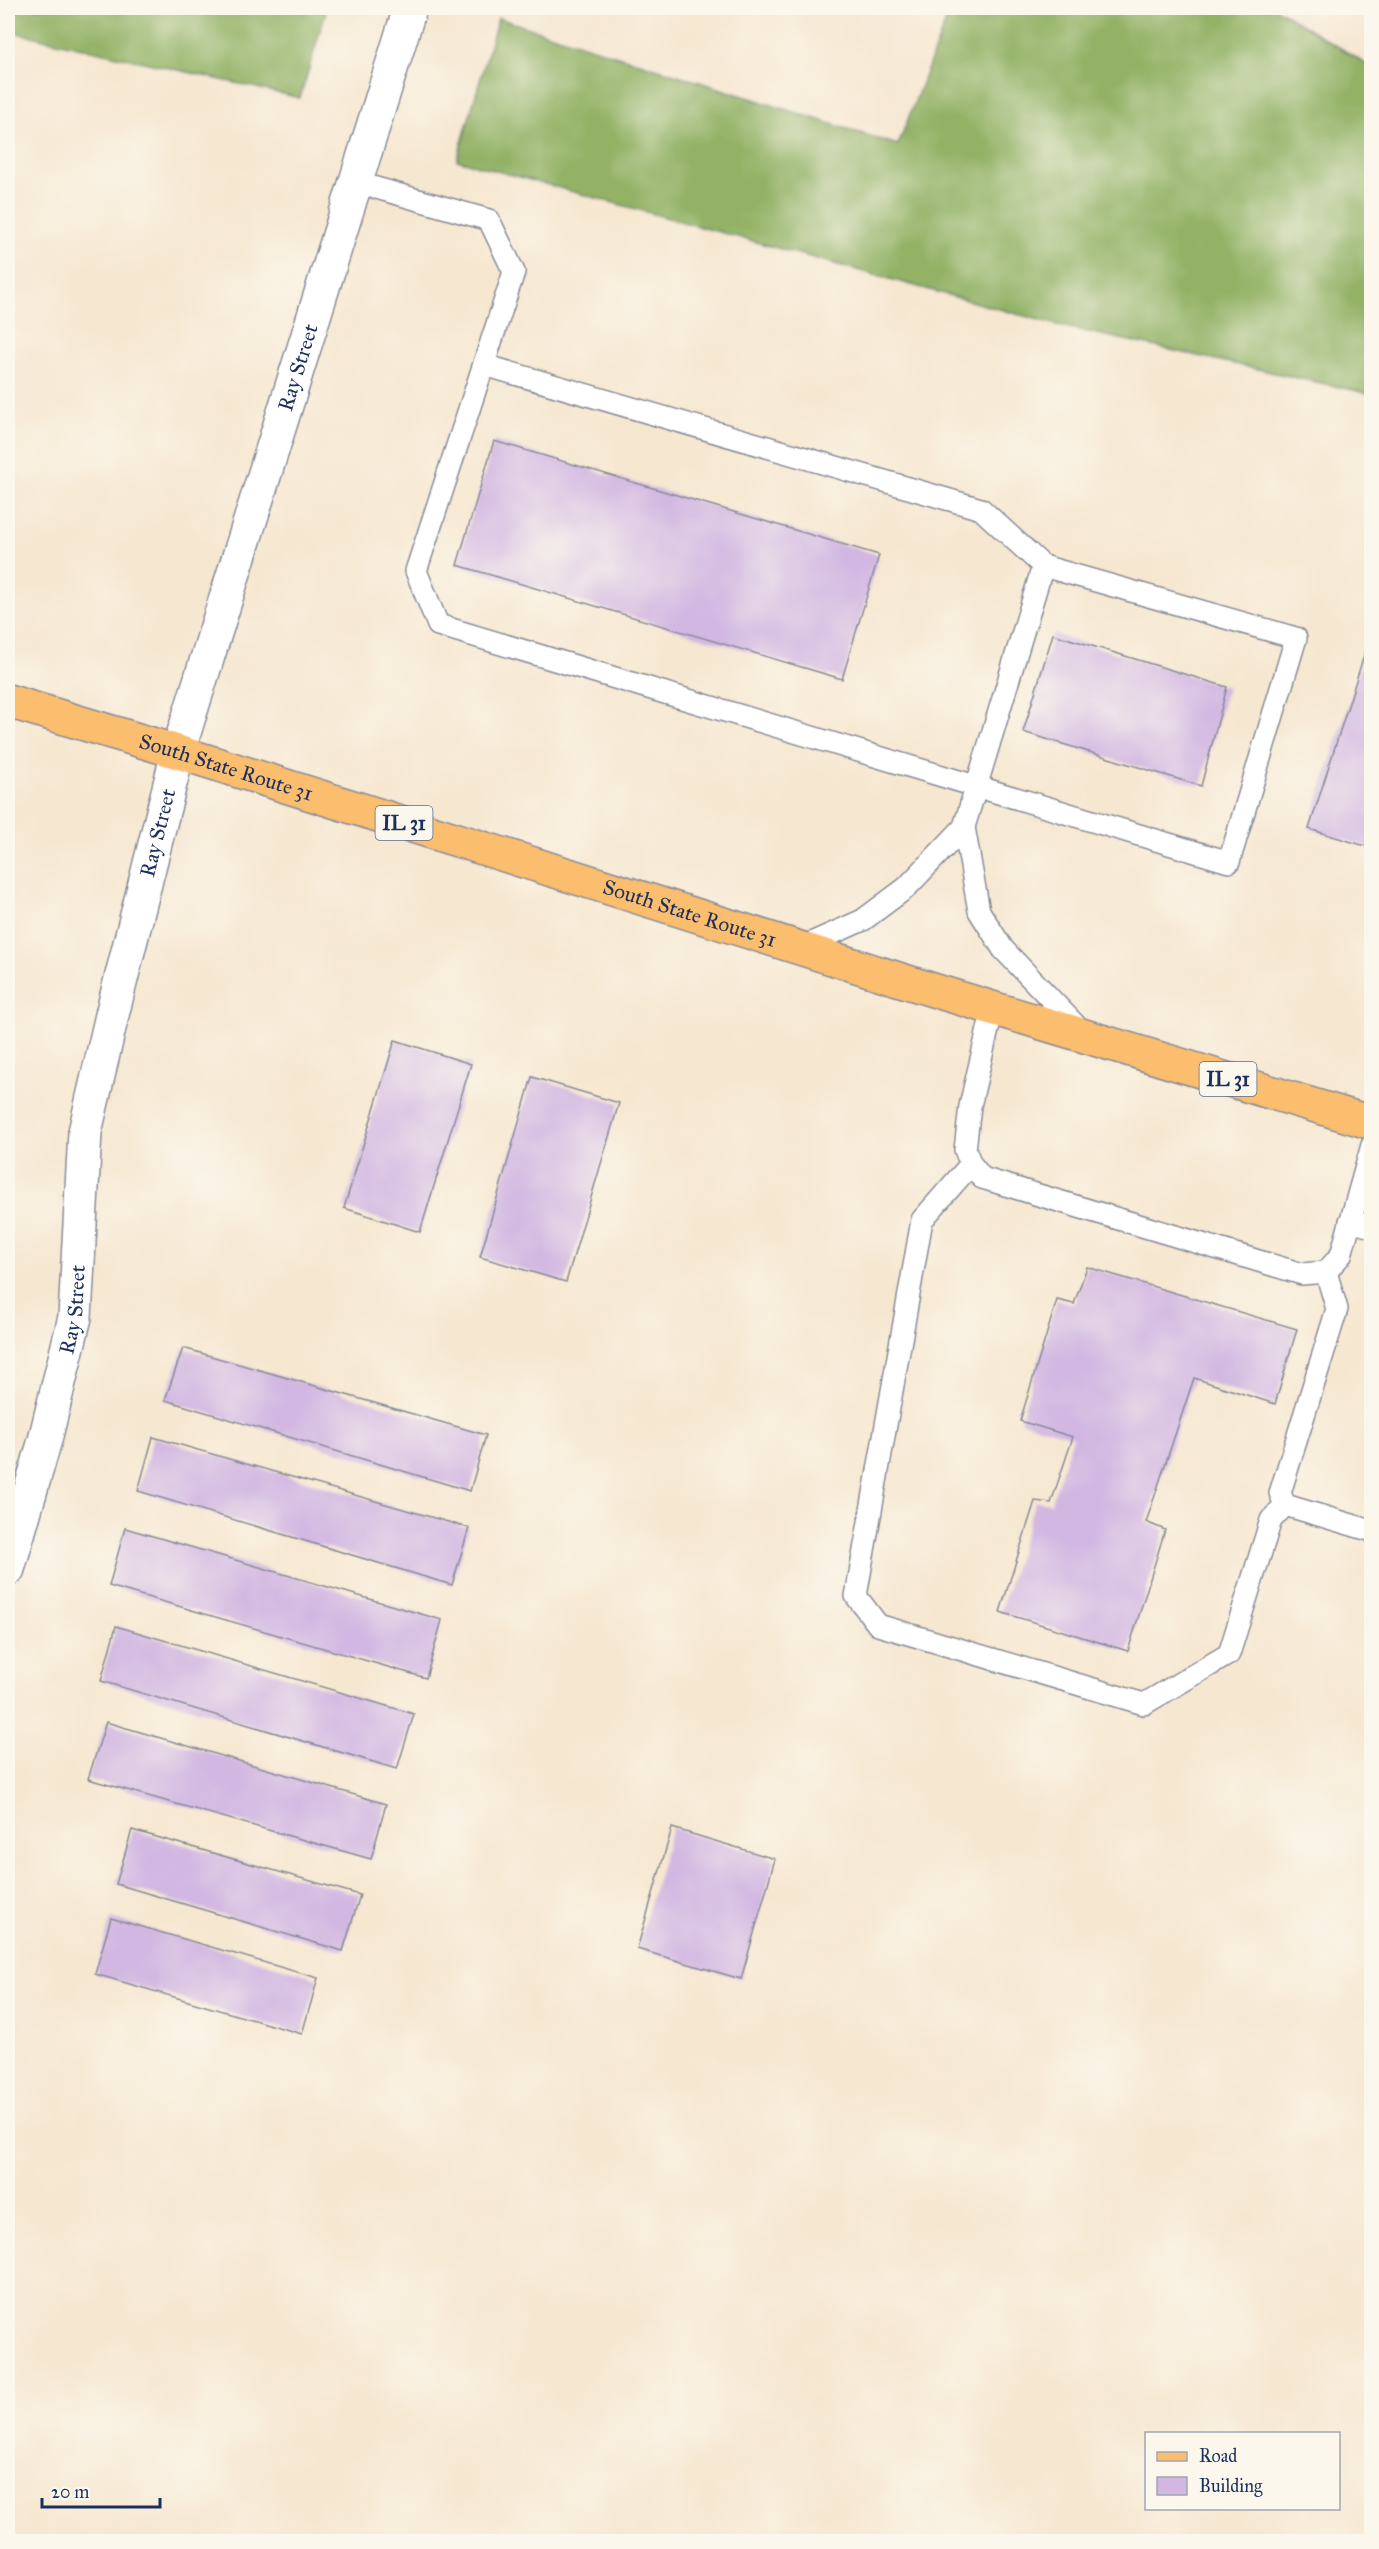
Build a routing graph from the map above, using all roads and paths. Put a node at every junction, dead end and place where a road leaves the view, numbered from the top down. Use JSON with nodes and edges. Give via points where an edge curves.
{"nodes":[{"id":1,"x":410,"y":8,"type":"edge"},
{"id":2,"x":355,"y":182,"type":"junction"},
{"id":3,"x":484,"y":365,"type":"junction"},
{"id":4,"x":1043,"y":566,"type":"junction"},
{"id":5,"x":8,"y":701,"type":"edge"},
{"id":6,"x":177,"y":752,"type":"junction"},
{"id":7,"x":978,"y":787,"type":"junction"},
{"id":8,"x":964,"y":827,"type":"junction"},
{"id":9,"x":800,"y":948,"type":"junction"},
{"id":10,"x":993,"y":1008,"type":"junction"},
{"id":11,"x":1085,"y":1036,"type":"junction"},
{"id":12,"x":1371,"y":1123,"type":"edge"},
{"id":13,"x":1371,"y":1145,"type":"edge"},
{"id":14,"x":971,"y":1164,"type":"junction"},
{"id":15,"x":1350,"y":1221,"type":"junction"},
{"id":16,"x":1371,"y":1227,"type":"edge"},
{"id":17,"x":1326,"y":1272,"type":"junction"},
{"id":18,"x":1285,"y":1505,"type":"junction"},
{"id":19,"x":1371,"y":1531,"type":"edge"},
{"id":20,"x":8,"y":1569,"type":"edge"}],
"edges":[{"from":1,"to":2,"type":"street","name":"Ray Street"},
{"from":2,"to":3,"type":"lane","via":[[489,220],[514,272]]},
{"from":2,"to":6,"type":"street","name":"Ray Street"},
{"from":3,"to":4,"type":"lane","via":[[981,509]]},
{"from":3,"to":7,"type":"lane","via":[[416,571],[438,625]]},
{"from":4,"to":7,"type":"lane"},
{"from":4,"to":7,"type":"lane","via":[[1296,638],[1229,862]]},
{"from":5,"to":6,"type":"main road","name":"South State Route 31","number":"IL 31"},
{"from":6,"to":9,"type":"main road","name":"South State Route 31","number":"IL 31"},
{"from":6,"to":20,"type":"street","name":"Ray Street","via":[[85,1132],[75,1317]]},
{"from":7,"to":8,"type":"lane"},
{"from":8,"to":9,"type":"lane","via":[[906,888],[863,920]]},
{"from":8,"to":11,"type":"lane","via":[[979,911],[1003,949]]},
{"from":9,"to":10,"type":"main road","name":"South State Route 31","number":"IL 31"},
{"from":10,"to":11,"type":"main road","name":"South State Route 31","number":"IL 31"},
{"from":10,"to":14,"type":"lane","via":[[970,1106],[965,1150]]},
{"from":11,"to":12,"type":"main road","name":"South State Route 31","number":"IL 31"},
{"from":13,"to":15,"type":"lane"},
{"from":14,"to":17,"type":"lane","via":[[982,1178],[1302,1274]]},
{"from":14,"to":18,"type":"lane","via":[[922,1220],[856,1596],[878,1625],[1144,1704],[1229,1654],[1271,1520]]},
{"from":15,"to":16,"type":"lane"},
{"from":15,"to":17,"type":"lane","via":[[1341,1255]]},
{"from":17,"to":18,"type":"lane","via":[[1337,1309],[1280,1493]]},
{"from":18,"to":19,"type":"lane"}]}
